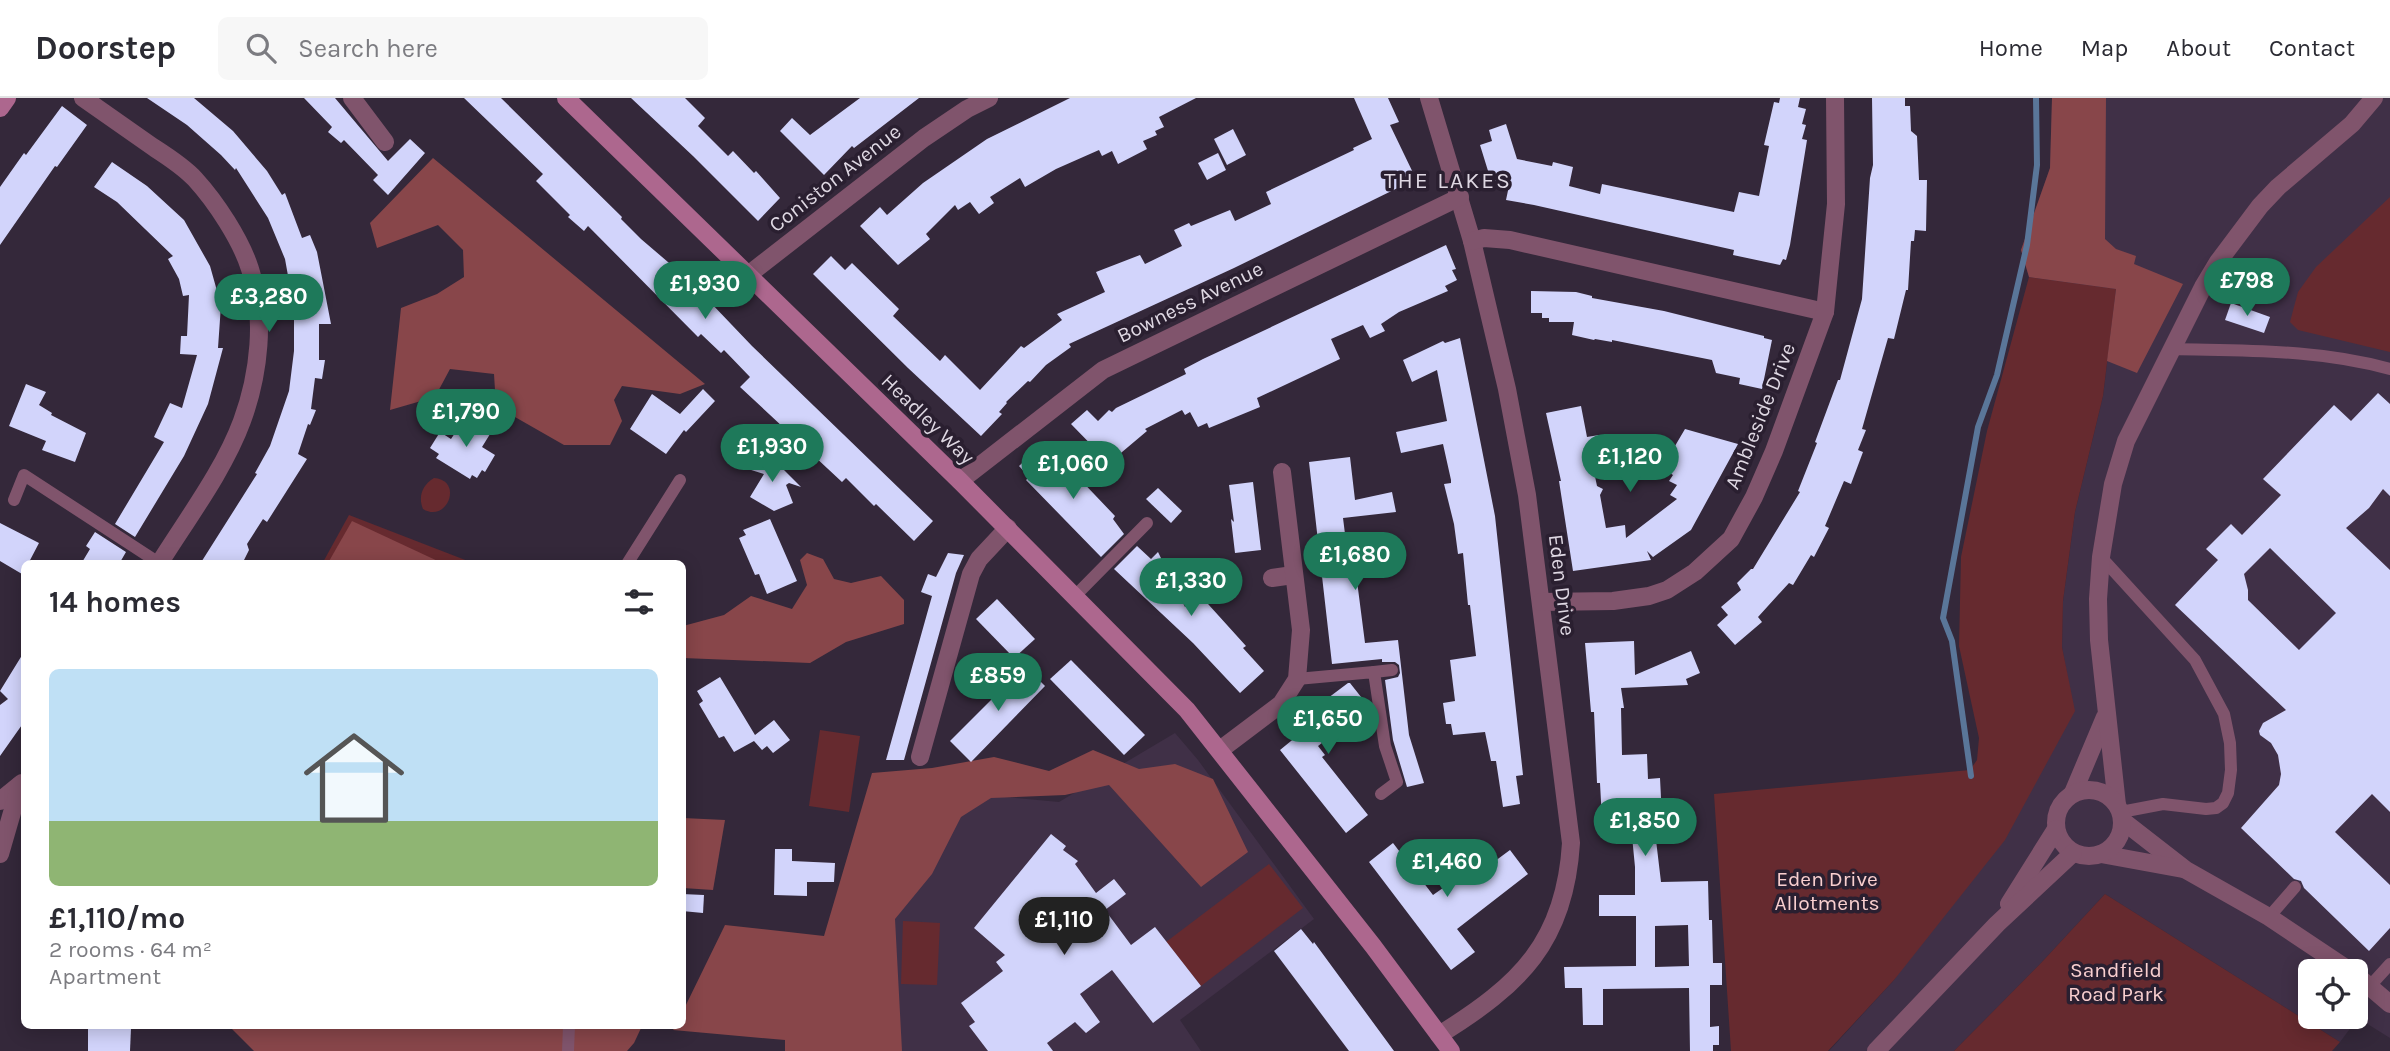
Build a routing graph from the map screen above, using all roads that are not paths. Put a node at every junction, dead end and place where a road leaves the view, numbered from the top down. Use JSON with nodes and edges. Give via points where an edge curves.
{"nodes":[{"id":1,"x":83,"y":98,"type":"edge"},
{"id":2,"x":352,"y":98,"type":"edge"},
{"id":3,"x":566,"y":98,"type":"edge"},
{"id":4,"x":989,"y":98,"type":"edge"},
{"id":5,"x":1429,"y":98,"type":"edge"},
{"id":6,"x":1835,"y":98,"type":"edge"},
{"id":7,"x":2374,"y":98,"type":"edge"},
{"id":8,"x":385,"y":142,"type":"dead end"},
{"id":9,"x":1460,"y":197,"type":"junction"},
{"id":10,"x":1472,"y":241,"type":"junction"},
{"id":11,"x":748,"y":275,"type":"junction"},
{"id":12,"x":1825,"y":312,"type":"junction"},
{"id":13,"x":2173,"y":349,"type":"junction"},
{"id":14,"x":2390,"y":369,"type":"edge"},
{"id":15,"x":1282,"y":472,"type":"dead end"},
{"id":16,"x":680,"y":480,"type":"dead end"},
{"id":17,"x":960,"y":481,"type":"junction"},
{"id":18,"x":14,"y":500,"type":"dead end"},
{"id":19,"x":1147,"y":523,"type":"dead end"},
{"id":20,"x":1008,"y":528,"type":"junction"},
{"id":21,"x":2101,"y":558,"type":"junction"},
{"id":22,"x":154,"y":560,"type":"edge"},
{"id":23,"x":161,"y":560,"type":"edge"},
{"id":24,"x":630,"y":560,"type":"edge"},
{"id":25,"x":1293,"y":575,"type":"junction"},
{"id":26,"x":1272,"y":578,"type":"dead end"},
{"id":27,"x":1075,"y":596,"type":"junction"},
{"id":28,"x":1541,"y":602,"type":"junction"},
{"id":29,"x":1392,"y":670,"type":"dead end"},
{"id":30,"x":1374,"y":672,"type":"junction"},
{"id":31,"x":1297,"y":679,"type":"junction"},
{"id":32,"x":2106,"y":714,"type":"junction"},
{"id":33,"x":1220,"y":750,"type":"junction"},
{"id":34,"x":920,"y":757,"type":"dead end"},
{"id":35,"x":21,"y":784,"type":"edge"},
{"id":36,"x":21,"y":786,"type":"edge"},
{"id":37,"x":2073,"y":793,"type":"junction"},
{"id":38,"x":1381,"y":794,"type":"dead end"},
{"id":39,"x":0,"y":801,"type":"edge"},
{"id":40,"x":2120,"y":813,"type":"junction"},
{"id":41,"x":2056,"y":829,"type":"junction"},
{"id":42,"x":2073,"y":853,"type":"junction"},
{"id":43,"x":0,"y":854,"type":"edge"},
{"id":44,"x":2101,"y":855,"type":"junction"},
{"id":45,"x":2186,"y":870,"type":"junction"},
{"id":46,"x":2295,"y":887,"type":"dead end"},
{"id":47,"x":2269,"y":917,"type":"junction"},
{"id":48,"x":1997,"y":924,"type":"junction"},
{"id":49,"x":2332,"y":959,"type":"edge"},
{"id":50,"x":2390,"y":964,"type":"edge"},
{"id":51,"x":2368,"y":978,"type":"edge"},
{"id":52,"x":2368,"y":985,"type":"edge"},
{"id":53,"x":2390,"y":1004,"type":"edge"},
{"id":54,"x":569,"y":1029,"type":"edge"},
{"id":55,"x":1439,"y":1035,"type":"junction"},
{"id":56,"x":568,"y":1051,"type":"edge"},
{"id":57,"x":1451,"y":1051,"type":"edge"},
{"id":58,"x":1876,"y":1051,"type":"edge"}],
"edges":[{"from":1,"to":23,"type":"street","via":[[195,179],[234,235],[250,269],[256,300],[256,364],[242,421]]},
{"from":2,"to":8,"type":"street"},
{"from":3,"to":11,"type":"main road","name":"Headley Way"},
{"from":4,"to":11,"type":"street","name":"Coniston Avenue","via":[[924,138]]},
{"from":5,"to":9,"type":"street","name":"Eden Drive"},
{"from":6,"to":12,"type":"street","name":"Ambleside Drive","via":[[1836,204]]},
{"from":7,"to":13,"type":"street","via":[[2352,124],[2260,206],[2218,262]]},
{"from":9,"to":10,"type":"street","name":"Eden Drive"},
{"from":9,"to":17,"type":"street","name":"Bowness Avenue","via":[[1103,370]]},
{"from":10,"to":12,"type":"street","via":[[1510,240]]},
{"from":10,"to":28,"type":"street","name":"Eden Drive","via":[[1507,389]]},
{"from":11,"to":17,"type":"main road","name":"Headley Way"},
{"from":12,"to":28,"type":"street","name":"Ambleside Drive","via":[[1754,497],[1721,550],[1681,582],[1648,596]]},
{"from":13,"to":14,"type":"lane","via":[[2296,352]]},
{"from":13,"to":21,"type":"street","via":[[2126,441]]},
{"from":15,"to":25,"type":"street"},
{"from":16,"to":24,"type":"lane"},
{"from":17,"to":20,"type":"main road","name":"Headley Way"},
{"from":18,"to":22,"type":"lane","via":[[24,475]]},
{"from":19,"to":27,"type":"lane"},
{"from":20,"to":27,"type":"main road","name":"Headley Way"},
{"from":20,"to":34,"type":"street","via":[[971,574]]},
{"from":21,"to":32,"type":"street","via":[[2099,626]]},
{"from":21,"to":40,"type":"lane","via":[[2195,660],[2224,714],[2230,743],[2228,793],[2216,808],[2163,804]]},
{"from":25,"to":26,"type":"street"},
{"from":25,"to":31,"type":"street","via":[[1301,630]]},
{"from":27,"to":33,"type":"main road","name":"Headley Way"},
{"from":28,"to":55,"type":"street","name":"Eden Drive","via":[[1571,843],[1569,871],[1557,914],[1536,956],[1497,995]]},
{"from":29,"to":30,"type":"lane"},
{"from":30,"to":31,"type":"lane"},
{"from":30,"to":38,"type":"lane","via":[[1385,746],[1397,782]]},
{"from":31,"to":33,"type":"street","via":[[1281,704]]},
{"from":32,"to":37,"type":"street"},
{"from":32,"to":40,"type":"street"},
{"from":33,"to":55,"type":"main road","name":"Headley Way"},
{"from":35,"to":39,"type":"street"},
{"from":36,"to":43,"type":"street"},
{"from":37,"to":40,"type":"street","via":[[2089,789],[2105,794]]},
{"from":37,"to":41,"type":"street","via":[[2062,802]]},
{"from":40,"to":44,"type":"street","via":[[2117,842]]},
{"from":40,"to":45,"type":"street"},
{"from":41,"to":42,"type":"street"},
{"from":41,"to":48,"type":"street"},
{"from":42,"to":44,"type":"street"},
{"from":42,"to":48,"type":"street"},
{"from":44,"to":45,"type":"street"},
{"from":45,"to":47,"type":"street"},
{"from":46,"to":47,"type":"lane"},
{"from":47,"to":49,"type":"street"},
{"from":48,"to":58,"type":"street"},
{"from":50,"to":51,"type":"lane"},
{"from":52,"to":53,"type":"street"},
{"from":54,"to":56,"type":"lane"},
{"from":55,"to":57,"type":"main road","name":"Headley Way"}]}
